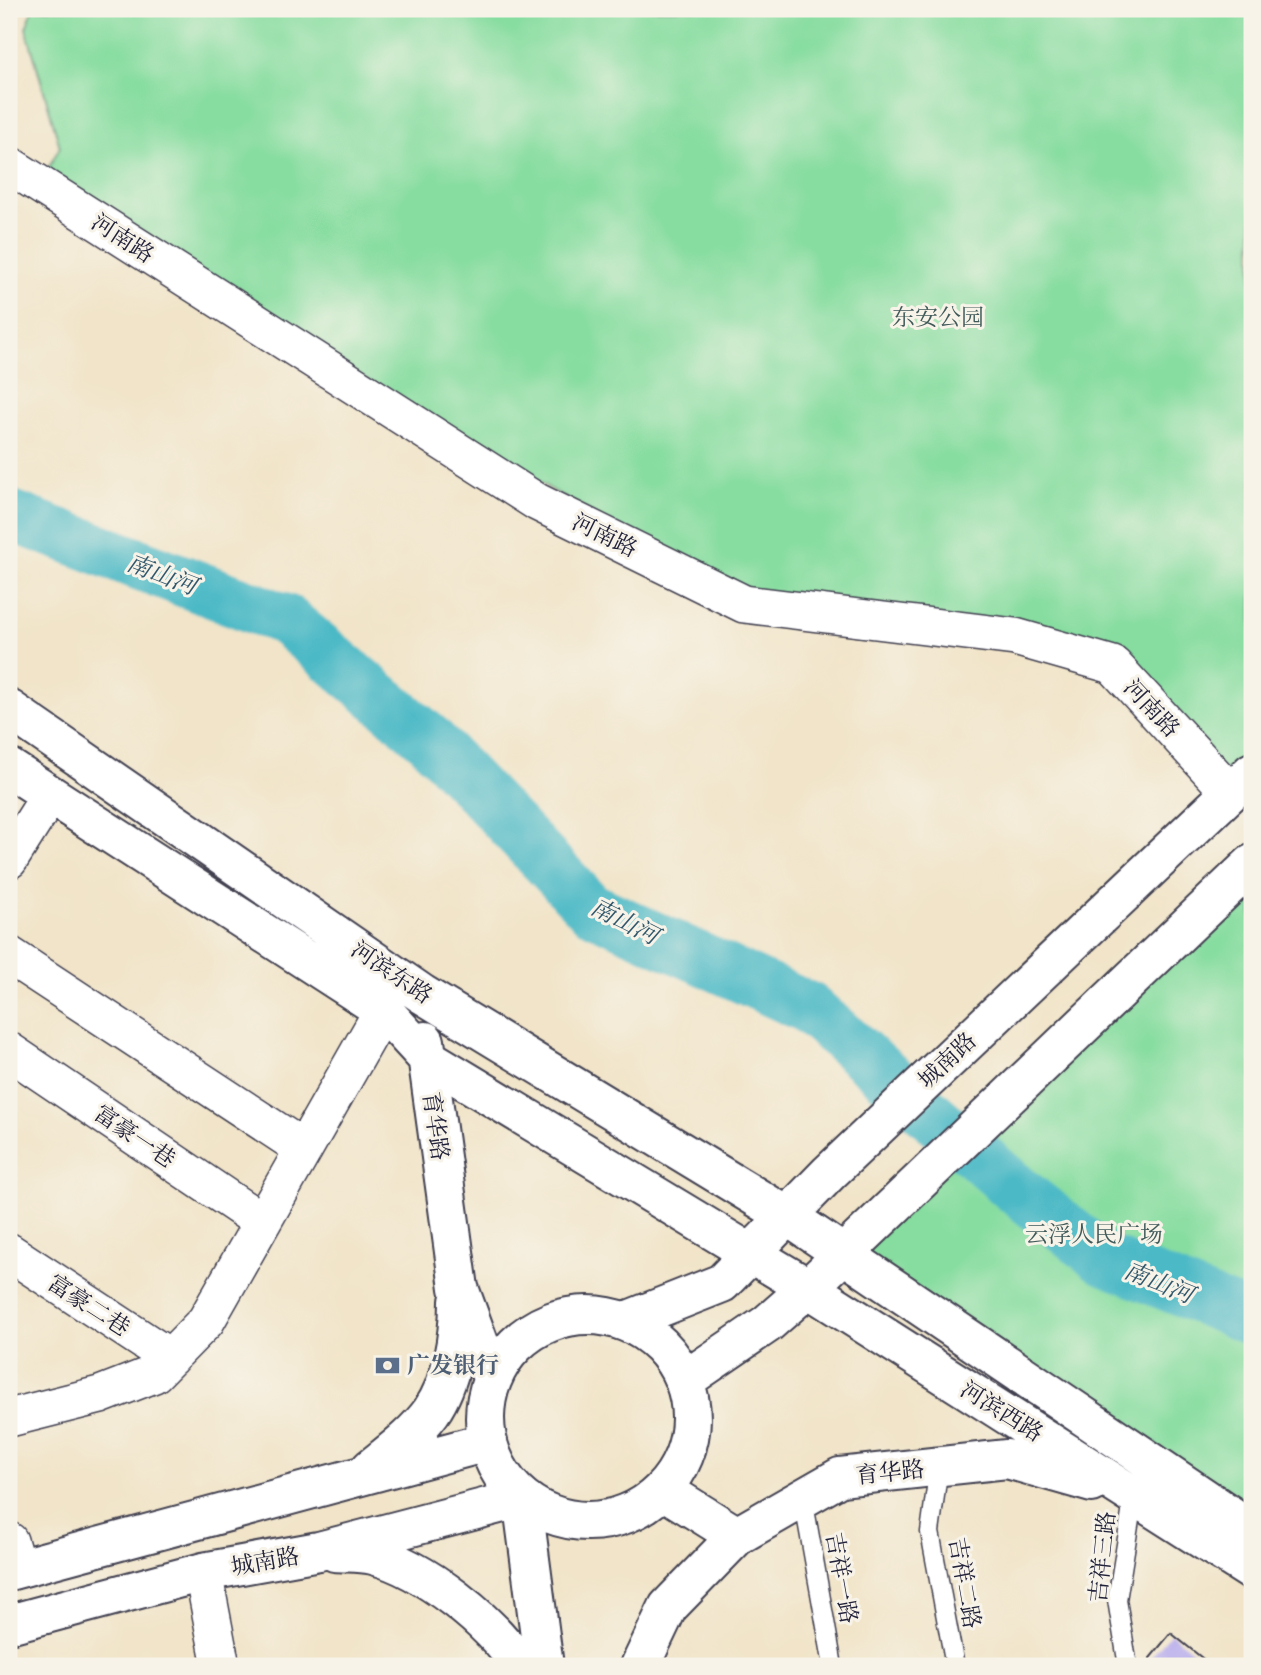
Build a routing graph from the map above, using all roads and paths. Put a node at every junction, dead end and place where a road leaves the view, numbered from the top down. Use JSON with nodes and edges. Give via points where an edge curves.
{"nodes":[{"id":1,"x":9,"y":165,"type":"edge"},
{"id":2,"x":9,"y":709,"type":"edge"},
{"id":3,"x":9,"y":768,"type":"edge"},
{"id":4,"x":1241,"y":782,"type":"edge"},
{"id":5,"x":50,"y":795,"type":"junction"},
{"id":6,"x":9,"y":860,"type":"edge"},
{"id":7,"x":1252,"y":864,"type":"edge"},
{"id":8,"x":9,"y":955,"type":"edge"},
{"id":9,"x":422,"y":994,"type":"junction"},
{"id":10,"x":383,"y":1010,"type":"junction"},
{"id":11,"x":9,"y":1051,"type":"edge"},
{"id":12,"x":426,"y":1057,"type":"junction"},
{"id":13,"x":304,"y":1149,"type":"junction"},
{"id":14,"x":787,"y":1216,"type":"junction"},
{"id":15,"x":262,"y":1222,"type":"junction"},
{"id":16,"x":9,"y":1252,"type":"edge"},
{"id":17,"x":751,"y":1253,"type":"junction"},
{"id":18,"x":843,"y":1255,"type":"junction"},
{"id":19,"x":459,"y":1288,"type":"junction"},
{"id":20,"x":808,"y":1288,"type":"junction"},
{"id":21,"x":625,"y":1321,"type":"junction"},
{"id":22,"x":170,"y":1358,"type":"junction"},
{"id":23,"x":492,"y":1378,"type":"junction"},
{"id":24,"x":685,"y":1380,"type":"junction"},
{"id":25,"x":9,"y":1418,"type":"edge"},
{"id":26,"x":487,"y":1442,"type":"junction"},
{"id":27,"x":939,"y":1466,"type":"junction"},
{"id":28,"x":363,"y":1475,"type":"junction"},
{"id":29,"x":663,"y":1490,"type":"junction"},
{"id":30,"x":1134,"y":1495,"type":"junction"},
{"id":31,"x":522,"y":1498,"type":"junction"},
{"id":32,"x":803,"y":1498,"type":"junction"},
{"id":33,"x":1252,"y":1530,"type":"edge"},
{"id":34,"x":737,"y":1536,"type":"junction"},
{"id":35,"x":319,"y":1551,"type":"junction"},
{"id":36,"x":11,"y":1560,"type":"edge"},
{"id":37,"x":1252,"y":1571,"type":"edge"},
{"id":38,"x":203,"y":1572,"type":"junction"},
{"id":39,"x":9,"y":1624,"type":"edge"},
{"id":40,"x":221,"y":1666,"type":"edge"},
{"id":41,"x":520,"y":1666,"type":"edge"},
{"id":42,"x":544,"y":1666,"type":"edge"},
{"id":43,"x":640,"y":1666,"type":"edge"},
{"id":44,"x":833,"y":1666,"type":"edge"},
{"id":45,"x":955,"y":1666,"type":"edge"},
{"id":46,"x":1128,"y":1666,"type":"edge"}],
"edges":[{"from":1,"to":4,"type":"street","name":"河南路","via":[[537,502],[744,604],[1015,637],[1113,665]]},
{"from":2,"to":9,"type":"main road","name":"河滨东路"},
{"from":3,"to":5,"type":"main road","name":"河滨东路"},
{"from":4,"to":14,"type":"main road","name":"城南路"},
{"from":5,"to":6,"type":"street"},
{"from":5,"to":10,"type":"main road","name":"河滨东路"},
{"from":7,"to":18,"type":"main road"},
{"from":8,"to":13,"type":"street"},
{"from":9,"to":12,"type":"main road","name":"育华路"},
{"from":9,"to":14,"type":"main road","name":"河滨东路"},
{"from":10,"to":12,"type":"main road","name":"河滨东路"},
{"from":10,"to":13,"type":"street"},
{"from":11,"to":15,"type":"street","name":"富豪一巷"},
{"from":12,"to":17,"type":"main road","name":"河滨东路"},
{"from":12,"to":19,"type":"main road","name":"育华路"},
{"from":13,"to":15,"type":"street"},
{"from":14,"to":17,"type":"main road","name":"城南路"},
{"from":14,"to":18,"type":"main road","name":"河滨西路"},
{"from":15,"to":22,"type":"street","via":[[206,1321]]},
{"from":16,"to":22,"type":"street","name":"富豪二巷"},
{"from":17,"to":20,"type":"main road","name":"河滨西路"},
{"from":17,"to":21,"type":"main road","name":"城南路","via":[[722,1283]]},
{"from":18,"to":20,"type":"main road"},
{"from":18,"to":33,"type":"main road","name":"河滨西路"},
{"from":19,"to":23,"type":"main road","name":"育华路"},
{"from":19,"to":28,"type":"main road","via":[[459,1331],[432,1410],[403,1443]]},
{"from":20,"to":24,"type":"main road","via":[[767,1324]]},
{"from":20,"to":30,"type":"main road","name":"河滨西路"},
{"from":21,"to":23,"type":"main road","via":[[594,1314],[563,1317],[533,1330],[509,1350]]},
{"from":21,"to":24,"type":"main road","via":[[662,1344]]},
{"from":22,"to":25,"type":"street","via":[[154,1374],[100,1395]]},
{"from":23,"to":26,"type":"main road","via":[[485,1409]]},
{"from":24,"to":29,"type":"main road","via":[[690,1438],[680,1466]]},
{"from":26,"to":28,"type":"main road"},
{"from":26,"to":31,"type":"main road","via":[[500,1472]]},
{"from":27,"to":30,"type":"main road","name":"育华路","via":[[1007,1459]]},
{"from":27,"to":32,"type":"main road","name":"育华路","via":[[840,1477]]},
{"from":27,"to":45,"type":"lane","name":"吉祥二路","via":[[930,1532]]},
{"from":28,"to":36,"type":"main road"},
{"from":29,"to":31,"type":"main road","via":[[638,1509],[609,1520],[578,1521],[548,1514]]},
{"from":29,"to":34,"type":"main road"},
{"from":30,"to":37,"type":"main road","name":"河滨西路"},
{"from":30,"to":46,"type":"lane","name":"吉祥三路","via":[[1117,1600]]},
{"from":31,"to":35,"type":"main road","name":"城南路"},
{"from":31,"to":42,"type":"main road"},
{"from":32,"to":34,"type":"main road","name":"育华路"},
{"from":32,"to":44,"type":"lane","name":"吉祥一路"},
{"from":34,"to":43,"type":"main road","name":"育华路","via":[[668,1606]]},
{"from":35,"to":38,"type":"main road","name":"城南路"},
{"from":35,"to":41,"type":"main road","via":[[372,1555],[430,1580],[509,1648]]},
{"from":38,"to":39,"type":"main road","name":"城南路"},
{"from":38,"to":40,"type":"street"}]}
